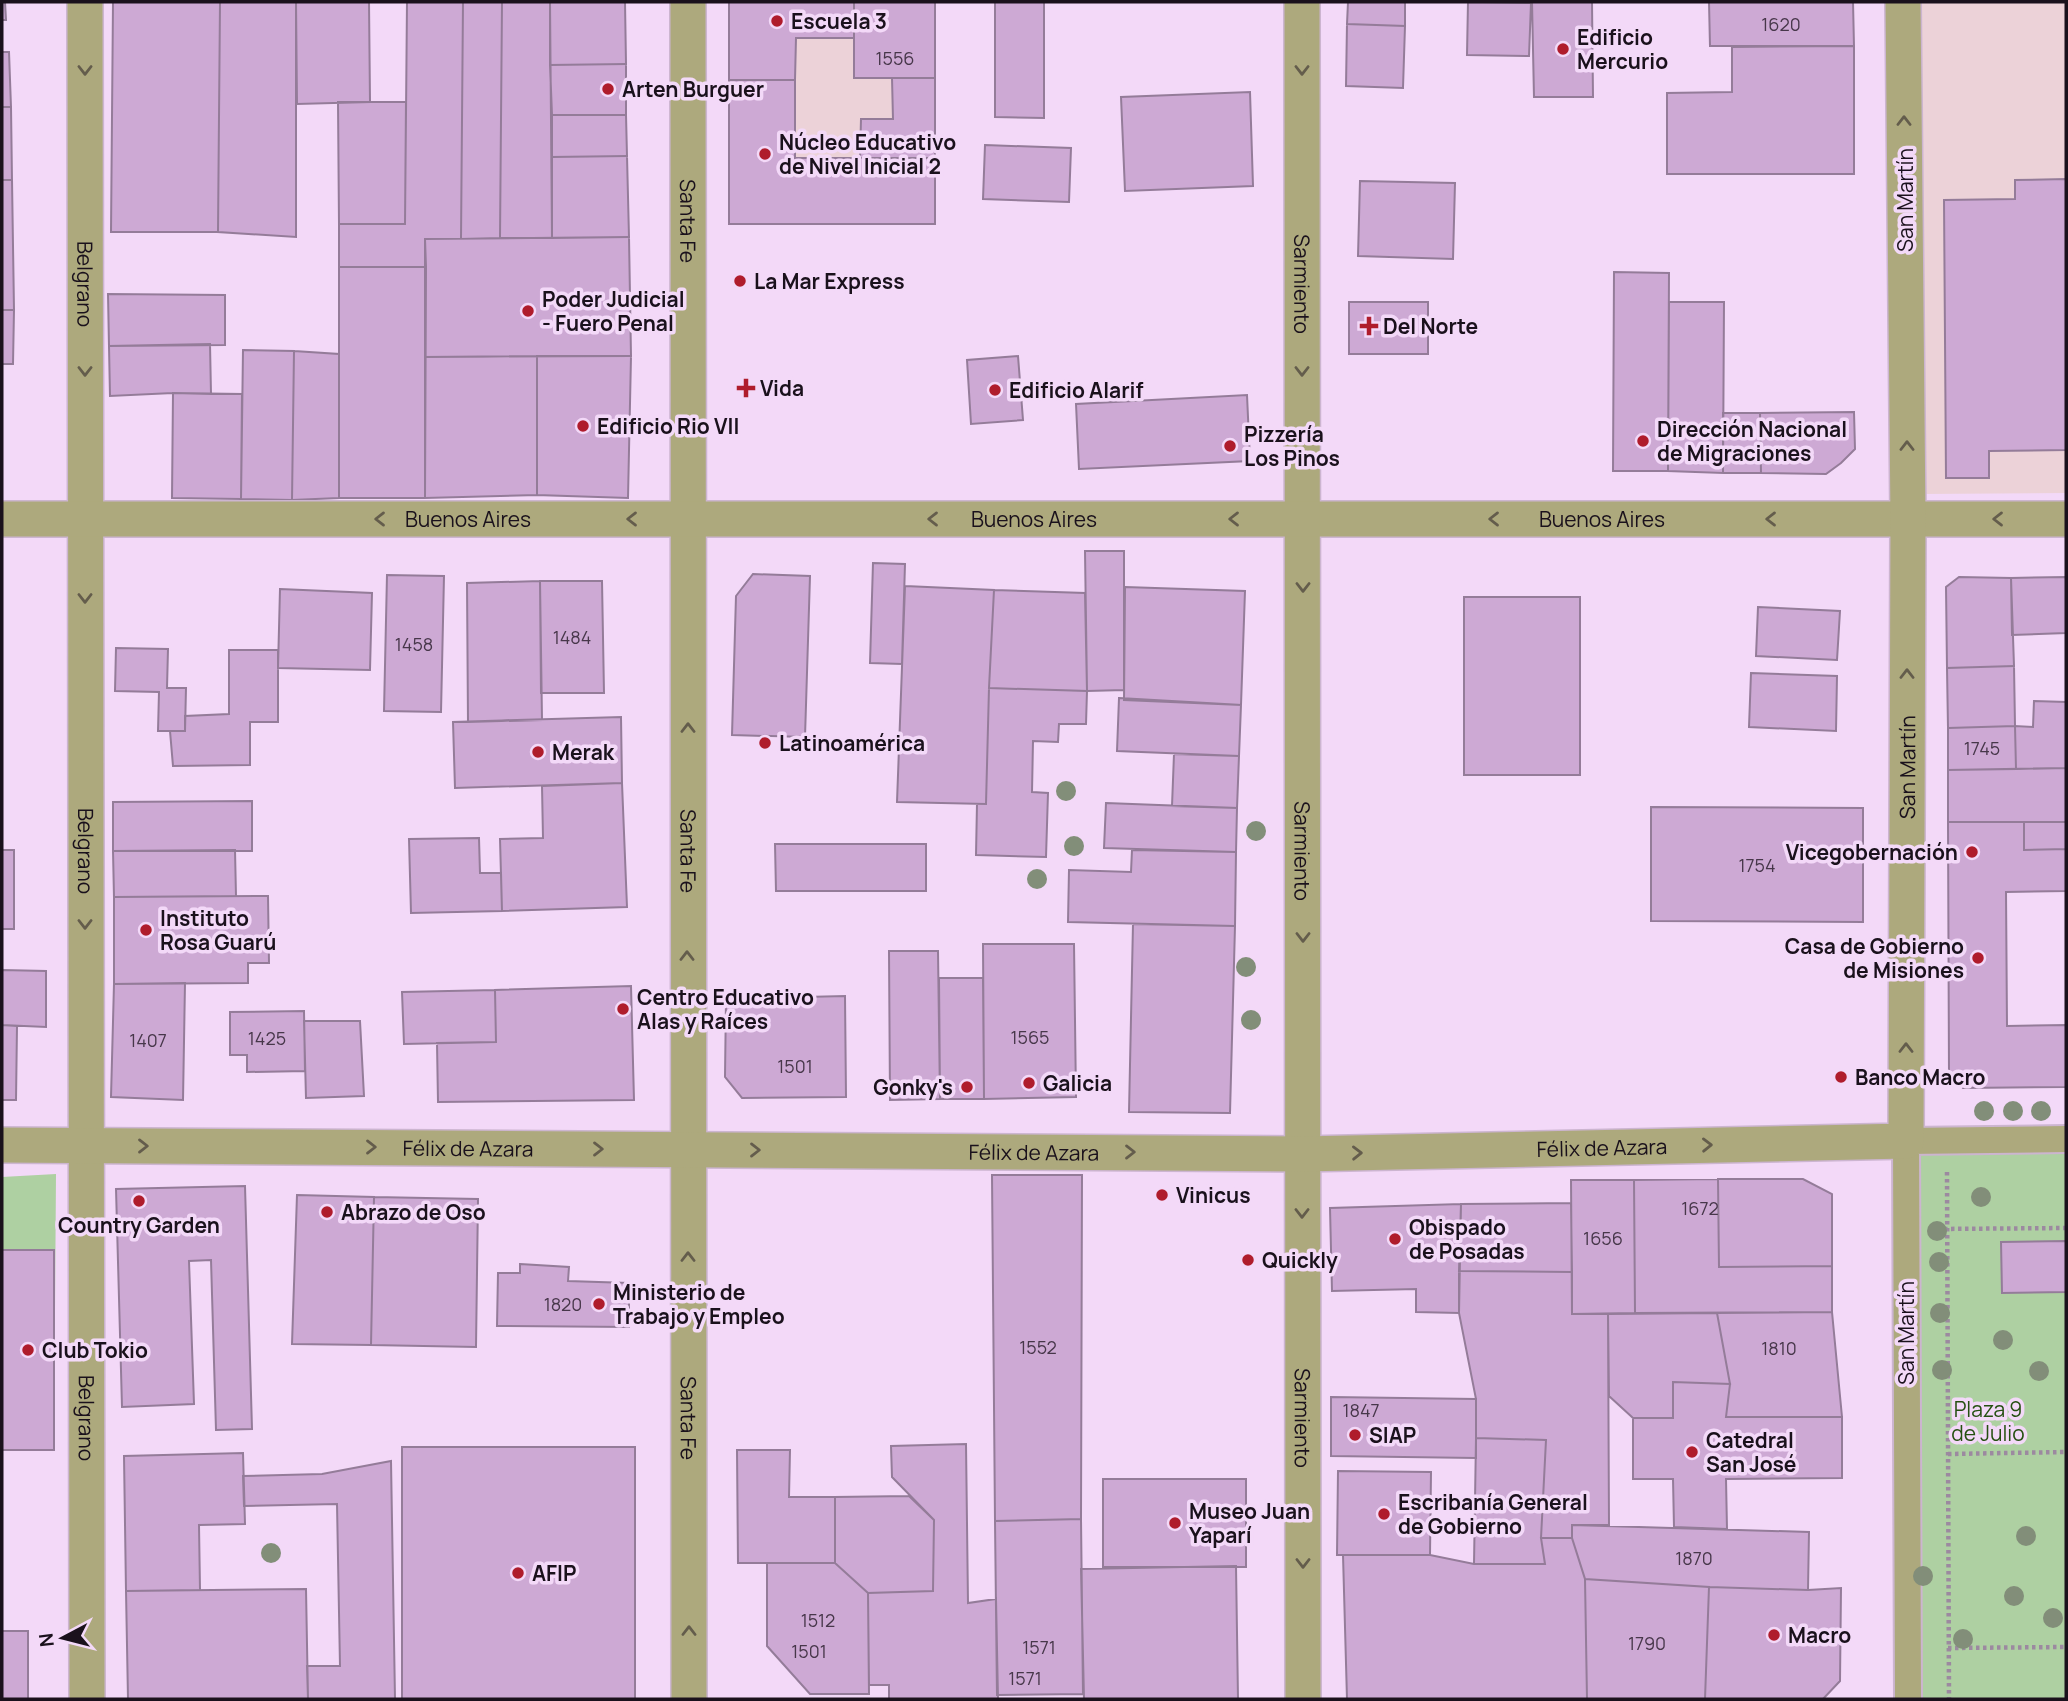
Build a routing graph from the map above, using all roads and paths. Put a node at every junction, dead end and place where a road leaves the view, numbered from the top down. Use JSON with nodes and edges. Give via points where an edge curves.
{"nodes":[{"id":1,"x":85,"y":2,"type":"edge"},
{"id":2,"x":688,"y":2,"type":"edge"},
{"id":3,"x":1302,"y":2,"type":"edge"},
{"id":4,"x":1903,"y":2,"type":"edge"},
{"id":5,"x":2,"y":519,"type":"edge"},
{"id":6,"x":85,"y":519,"type":"junction"},
{"id":7,"x":688,"y":519,"type":"junction"},
{"id":8,"x":1303,"y":519,"type":"junction"},
{"id":9,"x":1908,"y":519,"type":"junction"},
{"id":10,"x":2066,"y":519,"type":"edge"},
{"id":11,"x":2066,"y":1139,"type":"edge"},
{"id":12,"x":1947,"y":1140,"type":"junction"},
{"id":13,"x":1906,"y":1141,"type":"junction"},
{"id":14,"x":2,"y":1145,"type":"edge"},
{"id":15,"x":85,"y":1145,"type":"junction"},
{"id":16,"x":687,"y":1149,"type":"junction"},
{"id":17,"x":1302,"y":1154,"type":"junction"},
{"id":18,"x":2066,"y":1228,"type":"edge"},
{"id":19,"x":1905,"y":1229,"type":"junction"},
{"id":20,"x":1947,"y":1229,"type":"junction"},
{"id":21,"x":2066,"y":1452,"type":"edge"},
{"id":22,"x":1948,"y":1454,"type":"junction"},
{"id":23,"x":2066,"y":1647,"type":"edge"},
{"id":24,"x":1908,"y":1648,"type":"junction"},
{"id":25,"x":1950,"y":1648,"type":"junction"},
{"id":26,"x":87,"y":1699,"type":"edge"},
{"id":27,"x":689,"y":1699,"type":"edge"},
{"id":28,"x":1303,"y":1699,"type":"edge"},
{"id":29,"x":1908,"y":1699,"type":"edge"},
{"id":30,"x":1949,"y":1699,"type":"edge"}],
"edges":[{"from":1,"to":6,"type":"street","name":"Belgrano","one_way":true},
{"from":2,"to":7,"type":"street","name":"Santa Fe"},
{"from":3,"to":8,"type":"street","name":"Sarmiento","one_way":true},
{"from":9,"to":4,"type":"street","name":"San Martín","one_way":true},
{"from":5,"to":6,"type":"street","name":"Buenos Aires"},
{"from":7,"to":6,"type":"street","name":"Buenos Aires","one_way":true},
{"from":6,"to":15,"type":"street","name":"Belgrano","one_way":true},
{"from":8,"to":7,"type":"street","name":"Buenos Aires","one_way":true},
{"from":16,"to":7,"type":"street","name":"Santa Fe","one_way":true},
{"from":9,"to":8,"type":"street","name":"Buenos Aires","one_way":true},
{"from":8,"to":17,"type":"street","name":"Sarmiento","one_way":true},
{"from":10,"to":9,"type":"street","name":"Buenos Aires","one_way":true},
{"from":13,"to":9,"type":"street","name":"San Martín","one_way":true},
{"from":11,"to":12,"type":"street","name":"Félix de Azara"},
{"from":12,"to":13,"type":"street","name":"Félix de Azara"},
{"from":12,"to":20,"type":"path"},
{"from":17,"to":13,"type":"street","name":"Félix de Azara","one_way":true},
{"from":13,"to":19,"type":"street","name":"San Martín"},
{"from":14,"to":15,"type":"street","name":"Félix de Azara"},
{"from":15,"to":16,"type":"street","name":"Félix de Azara","one_way":true},
{"from":15,"to":26,"type":"street","name":"Belgrano"},
{"from":16,"to":17,"type":"street","name":"Félix de Azara","one_way":true},
{"from":27,"to":16,"type":"street","name":"Santa Fe","one_way":true},
{"from":17,"to":28,"type":"street","name":"Sarmiento","one_way":true},
{"from":18,"to":20,"type":"path"},
{"from":19,"to":20,"type":"path"},
{"from":19,"to":24,"type":"street","name":"San Martín"},
{"from":20,"to":22,"type":"path"},
{"from":21,"to":22,"type":"path"},
{"from":22,"to":25,"type":"path"},
{"from":23,"to":25,"type":"path"},
{"from":24,"to":25,"type":"path"},
{"from":24,"to":29,"type":"street","name":"San Martín"},
{"from":25,"to":30,"type":"path"}]}
